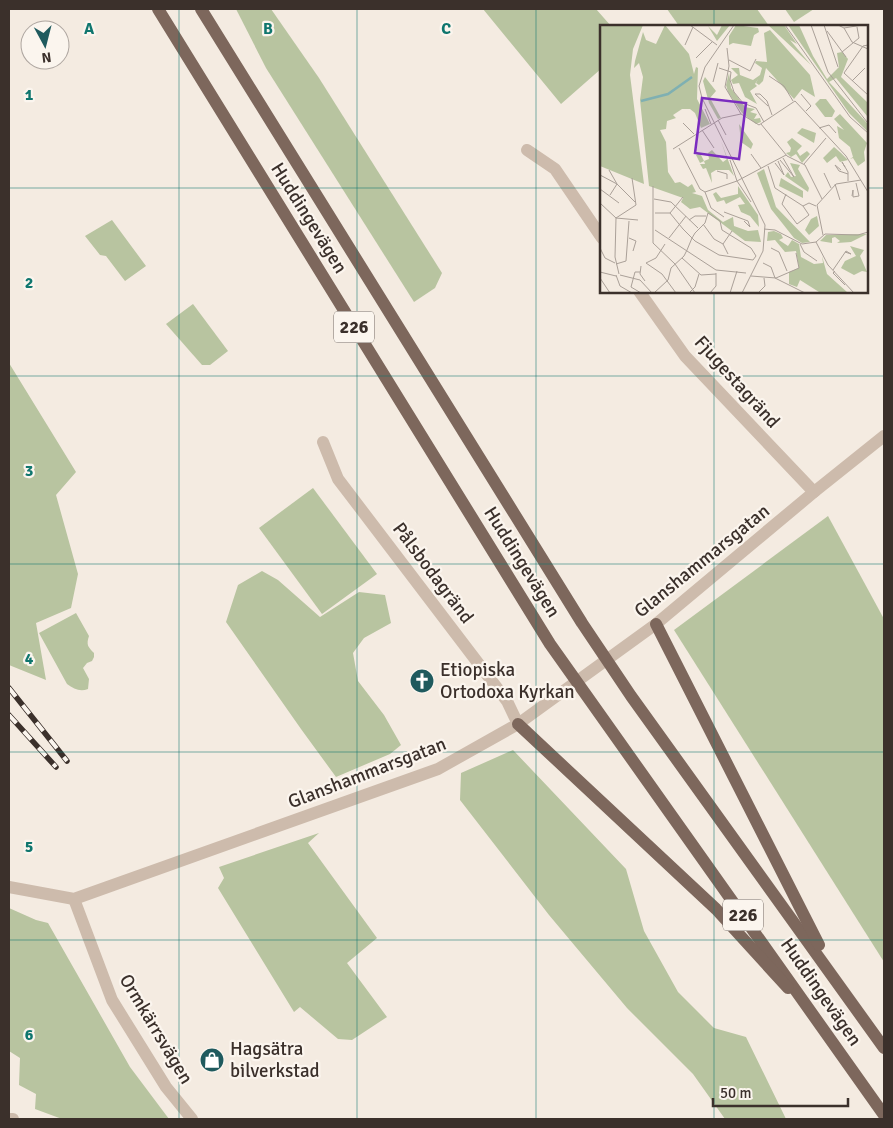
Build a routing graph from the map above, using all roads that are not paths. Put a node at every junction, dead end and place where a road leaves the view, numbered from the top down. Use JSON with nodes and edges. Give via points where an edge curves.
{"nodes":[{"id":1,"x":158,"y":9,"type":"edge"},
{"id":2,"x":205,"y":13,"type":"edge"},
{"id":3,"x":527,"y":150,"type":"dead end"},
{"id":4,"x":600,"y":235,"type":"edge"},
{"id":5,"x":640,"y":292,"type":"edge"},
{"id":6,"x":884,"y":436,"type":"edge"},
{"id":7,"x":323,"y":442,"type":"dead end"},
{"id":8,"x":814,"y":492,"type":"junction"},
{"id":9,"x":656,"y":624,"type":"junction"},
{"id":10,"x":518,"y":724,"type":"junction"},
{"id":11,"x":9,"y":887,"type":"edge"},
{"id":12,"x":74,"y":898,"type":"junction"},
{"id":13,"x":837,"y":981,"type":"junction"},
{"id":14,"x":825,"y":1029,"type":"junction"},
{"id":15,"x":884,"y":1048,"type":"edge"},
{"id":16,"x":884,"y":1114,"type":"edge"},
{"id":17,"x":9,"y":1119,"type":"edge"},
{"id":18,"x":13,"y":1119,"type":"edge"},
{"id":19,"x":192,"y":1119,"type":"edge"}],
"edges":[{"from":1,"to":14,"type":"main road","name":"Huddingevägen","number":"226","via":[[550,644]]},
{"from":2,"to":13,"type":"main road","name":"Huddingevägen","number":"226","via":[[582,623]]},
{"from":3,"to":4,"type":"street","via":[[555,168]]},
{"from":5,"to":8,"type":"street","name":"Fjugestagränd","via":[[685,356]]},
{"from":6,"to":8,"type":"street","name":"Glanshammarsgatan"},
{"from":7,"to":10,"type":"street","name":"Pålsbodagränd","via":[[338,479],[507,702]]},
{"from":8,"to":9,"type":"street","name":"Glanshammarsgatan"},
{"from":9,"to":10,"type":"street","name":"Glanshammarsgatan"},
{"from":9,"to":13,"type":"main road"},
{"from":10,"to":12,"type":"street","name":"Glanshammarsgatan","via":[[438,770]]},
{"from":10,"to":14,"type":"main road","via":[[716,910]]},
{"from":11,"to":12,"type":"street","name":"Glanshammarsgatan"},
{"from":12,"to":19,"type":"street","name":"Ormkärrsvägen","via":[[112,1000],[166,1087]]},
{"from":13,"to":15,"type":"main road","name":"Huddingevägen","number":"226"},
{"from":14,"to":16,"type":"main road","name":"Huddingevägen","number":"226"},
{"from":17,"to":18,"type":"street"}]}
